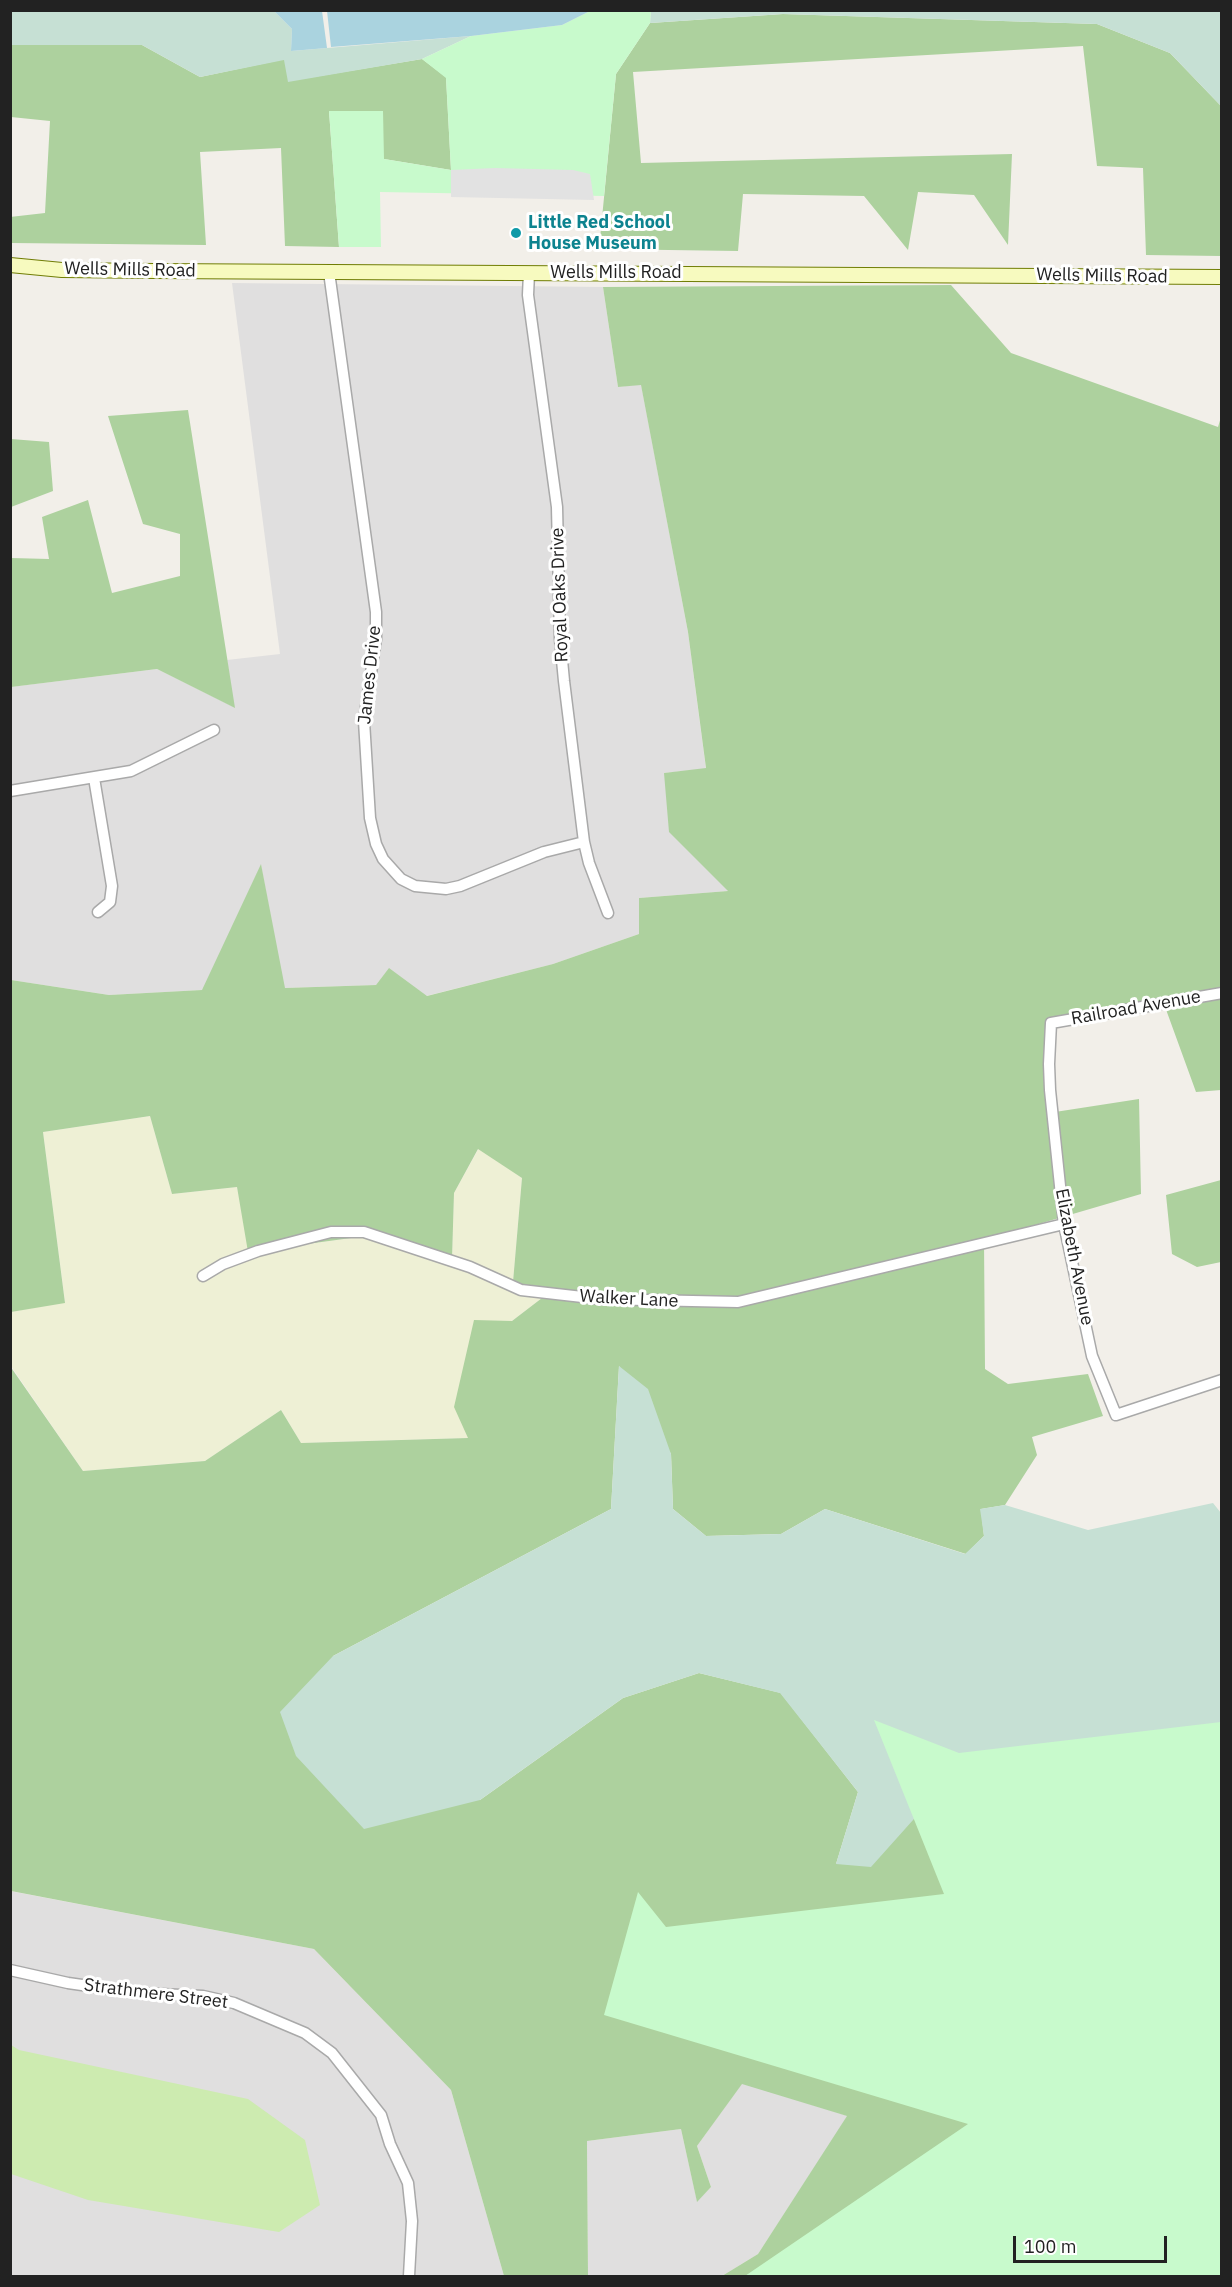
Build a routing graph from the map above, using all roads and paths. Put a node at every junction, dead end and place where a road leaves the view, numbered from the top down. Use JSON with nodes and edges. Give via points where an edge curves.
{"nodes":[{"id":1,"x":10,"y":266,"type":"edge"},
{"id":2,"x":329,"y":272,"type":"junction"},
{"id":3,"x":530,"y":273,"type":"junction"},
{"id":4,"x":1221,"y":277,"type":"edge"},
{"id":5,"x":214,"y":730,"type":"dead end"},
{"id":6,"x":94,"y":778,"type":"junction"},
{"id":7,"x":10,"y":791,"type":"edge"},
{"id":8,"x":584,"y":842,"type":"junction"},
{"id":9,"x":98,"y":912,"type":"dead end"},
{"id":10,"x":608,"y":913,"type":"dead end"},
{"id":11,"x":1221,"y":993,"type":"edge"},
{"id":12,"x":1051,"y":1023,"type":"joint"},
{"id":13,"x":1064,"y":1224,"type":"junction"},
{"id":14,"x":203,"y":1276,"type":"dead end"},
{"id":15,"x":1221,"y":1380,"type":"edge"},
{"id":16,"x":10,"y":1970,"type":"edge"},
{"id":17,"x":409,"y":2277,"type":"edge"}],
"edges":[{"from":1,"to":2,"type":"main road","name":"Wells Mills Road","via":[[62,270]]},
{"from":2,"to":3,"type":"main road","name":"Wells Mills Road"},
{"from":2,"to":8,"type":"street","name":"James Drive","via":[[376,612],[364,721],[370,818],[383,860],[415,886],[446,889],[544,852]]},
{"from":3,"to":4,"type":"main road","name":"Wells Mills Road"},
{"from":3,"to":8,"type":"street","name":"Royal Oaks Drive","via":[[528,296],[557,507],[560,639]]},
{"from":5,"to":6,"type":"street","via":[[143,767]]},
{"from":6,"to":7,"type":"street"},
{"from":6,"to":9,"type":"street","via":[[112,886],[110,902]]},
{"from":8,"to":10,"type":"street","name":"Royal Oaks Drive"},
{"from":11,"to":12,"type":"street","name":"Railroad Avenue"},
{"from":12,"to":13,"type":"street","name":"Elizabeth Avenue","via":[[1050,1090]]},
{"from":13,"to":14,"type":"street","name":"Walker Lane","via":[[738,1302],[600,1299],[521,1290],[470,1267],[364,1232],[331,1232],[258,1251]]},
{"from":13,"to":15,"type":"street","name":"Elizabeth Avenue","via":[[1092,1356],[1116,1415]]},
{"from":16,"to":17,"type":"street","name":"Strathmere Street","via":[[68,1983],[138,1993],[203,1996],[234,2003],[305,2033],[332,2053],[381,2115],[408,2183],[412,2221]]}]}
